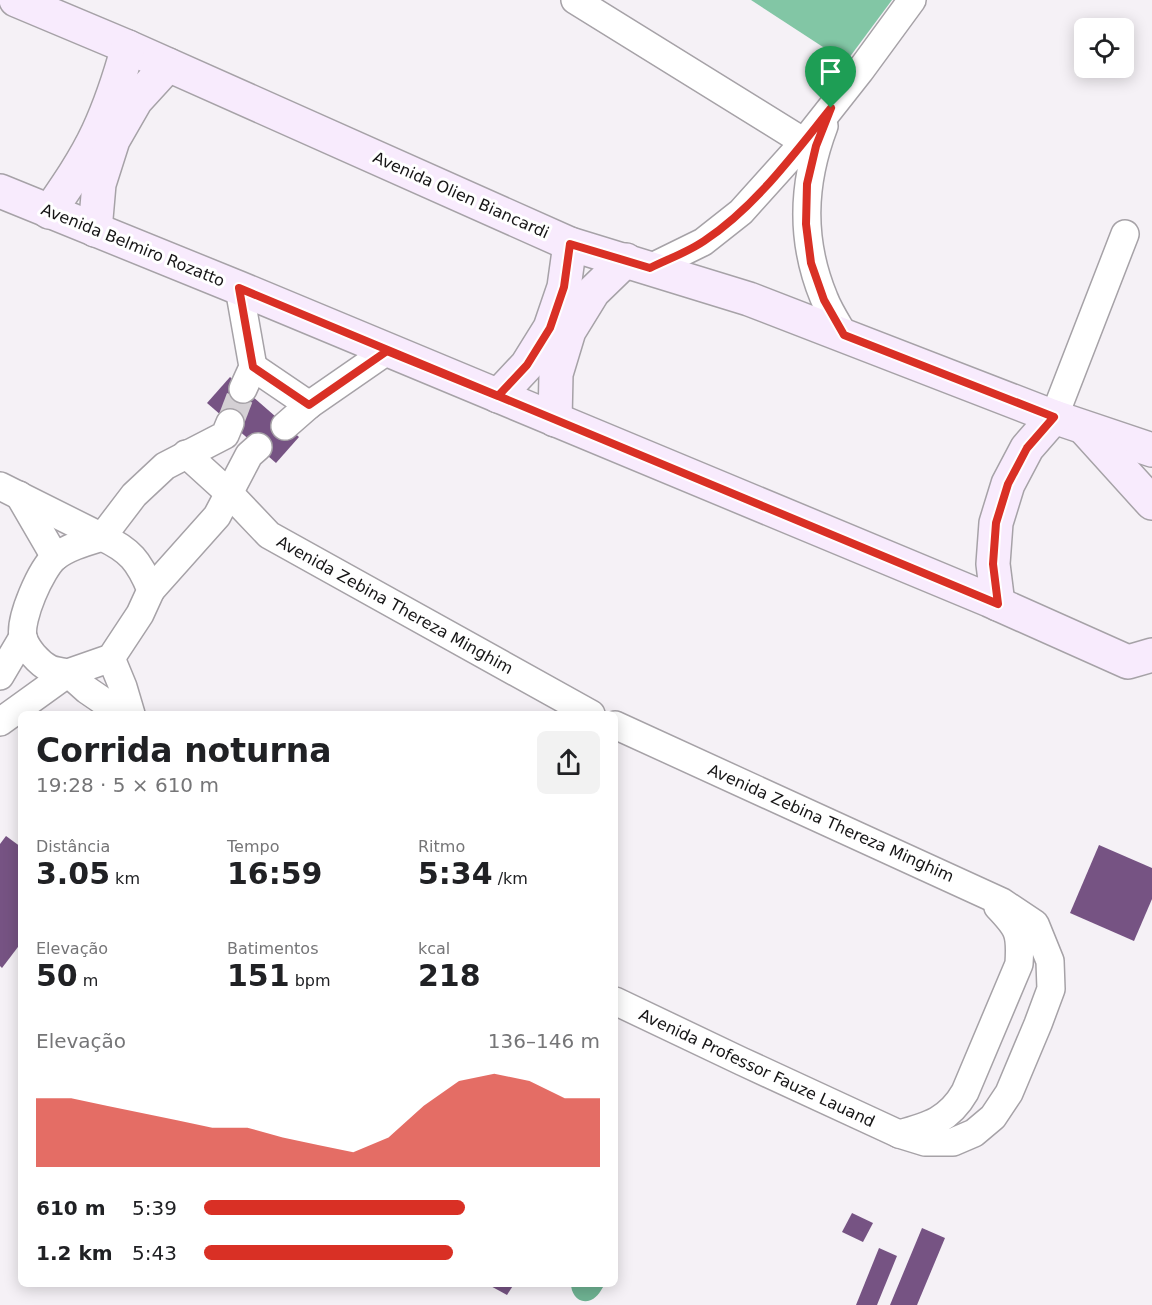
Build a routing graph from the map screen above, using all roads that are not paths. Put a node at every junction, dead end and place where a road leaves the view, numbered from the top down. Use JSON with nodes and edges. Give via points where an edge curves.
{"nodes":[{"id":1,"x":16,"y":0,"type":"edge"},
{"id":2,"x":575,"y":0,"type":"edge"},
{"id":3,"x":912,"y":0,"type":"edge"},
{"id":4,"x":128,"y":47,"type":"junction"},
{"id":5,"x":168,"y":65,"type":"junction"},
{"id":6,"x":831,"y":108,"type":"junction"},
{"id":7,"x":804,"y":142,"type":"junction"},
{"id":8,"x":0,"y":190,"type":"edge"},
{"id":9,"x":49,"y":212,"type":"junction"},
{"id":10,"x":95,"y":230,"type":"junction"},
{"id":11,"x":1125,"y":234,"type":"dead end"},
{"id":12,"x":570,"y":244,"type":"junction"},
{"id":13,"x":638,"y":264,"type":"junction"},
{"id":14,"x":239,"y":288,"type":"junction"},
{"id":15,"x":844,"y":335,"type":"junction"},
{"id":16,"x":387,"y":351,"type":"junction"},
{"id":17,"x":498,"y":396,"type":"junction"},
{"id":18,"x":309,"y":405,"type":"junction"},
{"id":19,"x":555,"y":420,"type":"junction"},
{"id":20,"x":230,"y":423,"type":"tunnel mouth"},
{"id":21,"x":1069,"y":423,"type":"junction"},
{"id":22,"x":285,"y":426,"type":"dead end"},
{"id":23,"x":258,"y":447,"type":"dead end"},
{"id":24,"x":1152,"y":450,"type":"edge"},
{"id":25,"x":186,"y":454,"type":"junction"},
{"id":26,"x":9,"y":490,"type":"edge"},
{"id":27,"x":230,"y":494,"type":"junction"},
{"id":28,"x":1152,"y":503,"type":"edge"},
{"id":29,"x":102,"y":537,"type":"junction"},
{"id":30,"x":56,"y":557,"type":"junction"},
{"id":31,"x":151,"y":590,"type":"junction"},
{"id":32,"x":998,"y":604,"type":"junction"},
{"id":33,"x":23,"y":637,"type":"junction"},
{"id":34,"x":111,"y":658,"type":"junction"},
{"id":35,"x":1140,"y":658,"type":"edge"},
{"id":36,"x":68,"y":673,"type":"junction"},
{"id":37,"x":0,"y":676,"type":"edge"},
{"id":38,"x":118,"y":711,"type":"edge"},
{"id":39,"x":130,"y":711,"type":"edge"},
{"id":40,"x":586,"y":711,"type":"edge"},
{"id":41,"x":0,"y":722,"type":"edge"},
{"id":42,"x":618,"y":726,"type":"edge"},
{"id":43,"x":982,"y":891,"type":"junction"},
{"id":44,"x":618,"y":1001,"type":"edge"},
{"id":45,"x":899,"y":1134,"type":"junction"}],
"edges":[{"from":1,"to":4,"type":"street","name":"Avenida Olien Biancardi"},
{"from":2,"to":7,"type":"street"},
{"from":3,"to":6,"type":"street"},
{"from":4,"to":5,"type":"street","name":"Avenida Olien Biancardi"},
{"from":4,"to":9,"type":"street","via":[[97,134]]},
{"from":5,"to":10,"type":"street","via":[[136,99],[113,140],[99,184]]},
{"from":5,"to":12,"type":"street","name":"Avenida Olien Biancardi"},
{"from":6,"to":7,"type":"street"},
{"from":6,"to":15,"type":"street","via":[[807,184],[806,224],[811,263],[824,300]]},
{"from":7,"to":13,"type":"street","via":[[741,212],[703,242]]},
{"from":8,"to":9,"type":"street","name":"Avenida Belmiro Rozatto"},
{"from":9,"to":10,"type":"street","name":"Avenida Belmiro Rozatto"},
{"from":10,"to":14,"type":"street","name":"Avenida Belmiro Rozatto"},
{"from":11,"to":21,"type":"street"},
{"from":12,"to":13,"type":"street","name":"Avenida Olien Biancardi"},
{"from":12,"to":17,"type":"street","via":[[564,287],[550,328],[527,365]]},
{"from":13,"to":15,"type":"street","name":"Avenida Olien Biancardi"},
{"from":13,"to":19,"type":"street","via":[[593,292],[569,331],[556,375]]},
{"from":14,"to":16,"type":"street","name":"Avenida Belmiro Rozatto"},
{"from":14,"to":18,"type":"street","via":[[248,378]]},
{"from":15,"to":21,"type":"street","name":"Avenida Olien Biancardi"},
{"from":16,"to":17,"type":"street","name":"Avenida Belmiro Rozatto"},
{"from":16,"to":18,"type":"street"},
{"from":17,"to":19,"type":"street","name":"Avenida Belmiro Rozatto"},
{"from":18,"to":22,"type":"street"},
{"from":19,"to":32,"type":"street","name":"Avenida Belmiro Rozatto"},
{"from":20,"to":25,"type":"street","via":[[225,435]]},
{"from":21,"to":24,"type":"street","name":"Avenida Olien Biancardi"},
{"from":21,"to":28,"type":"street"},
{"from":21,"to":32,"type":"street","via":[[1027,448],[1008,484],[996,523],[993,564]]},
{"from":23,"to":27,"type":"street","via":[[249,455]]},
{"from":25,"to":27,"type":"street","name":"Avenida Zebina Thereza Minghim"},
{"from":25,"to":29,"type":"street","via":[[165,466],[134,495]]},
{"from":26,"to":29,"type":"street"},
{"from":26,"to":30,"type":"street"},
{"from":27,"to":31,"type":"street","via":[[217,516]]},
{"from":27,"to":40,"type":"street","name":"Avenida Zebina Thereza Minghim","via":[[269,535]]},
{"from":29,"to":30,"type":"street"},
{"from":29,"to":31,"type":"street","via":[[132,556]]},
{"from":30,"to":33,"type":"street","via":[[28,604]]},
{"from":31,"to":34,"type":"street"},
{"from":32,"to":35,"type":"street","name":"Avenida Belmiro Rozatto"},
{"from":33,"to":36,"type":"street","via":[[51,670]]},
{"from":33,"to":37,"type":"street"},
{"from":34,"to":36,"type":"street"},
{"from":34,"to":39,"type":"street"},
{"from":36,"to":38,"type":"street"},
{"from":36,"to":41,"type":"street"},
{"from":42,"to":43,"type":"street","name":"Avenida Zebina Thereza Minghim"},
{"from":43,"to":45,"type":"street","via":[[1015,925],[1019,964],[957,1106],[933,1124]]},
{"from":43,"to":45,"type":"street","name":"Avenida Zebina Thereza Minghim","via":[[1035,924],[1050,962],[1051,990],[1009,1093],[993,1117],[974,1133],[953,1142],[925,1142]]},
{"from":44,"to":45,"type":"street","name":"Avenida Professor Fauze Lauand"}]}
